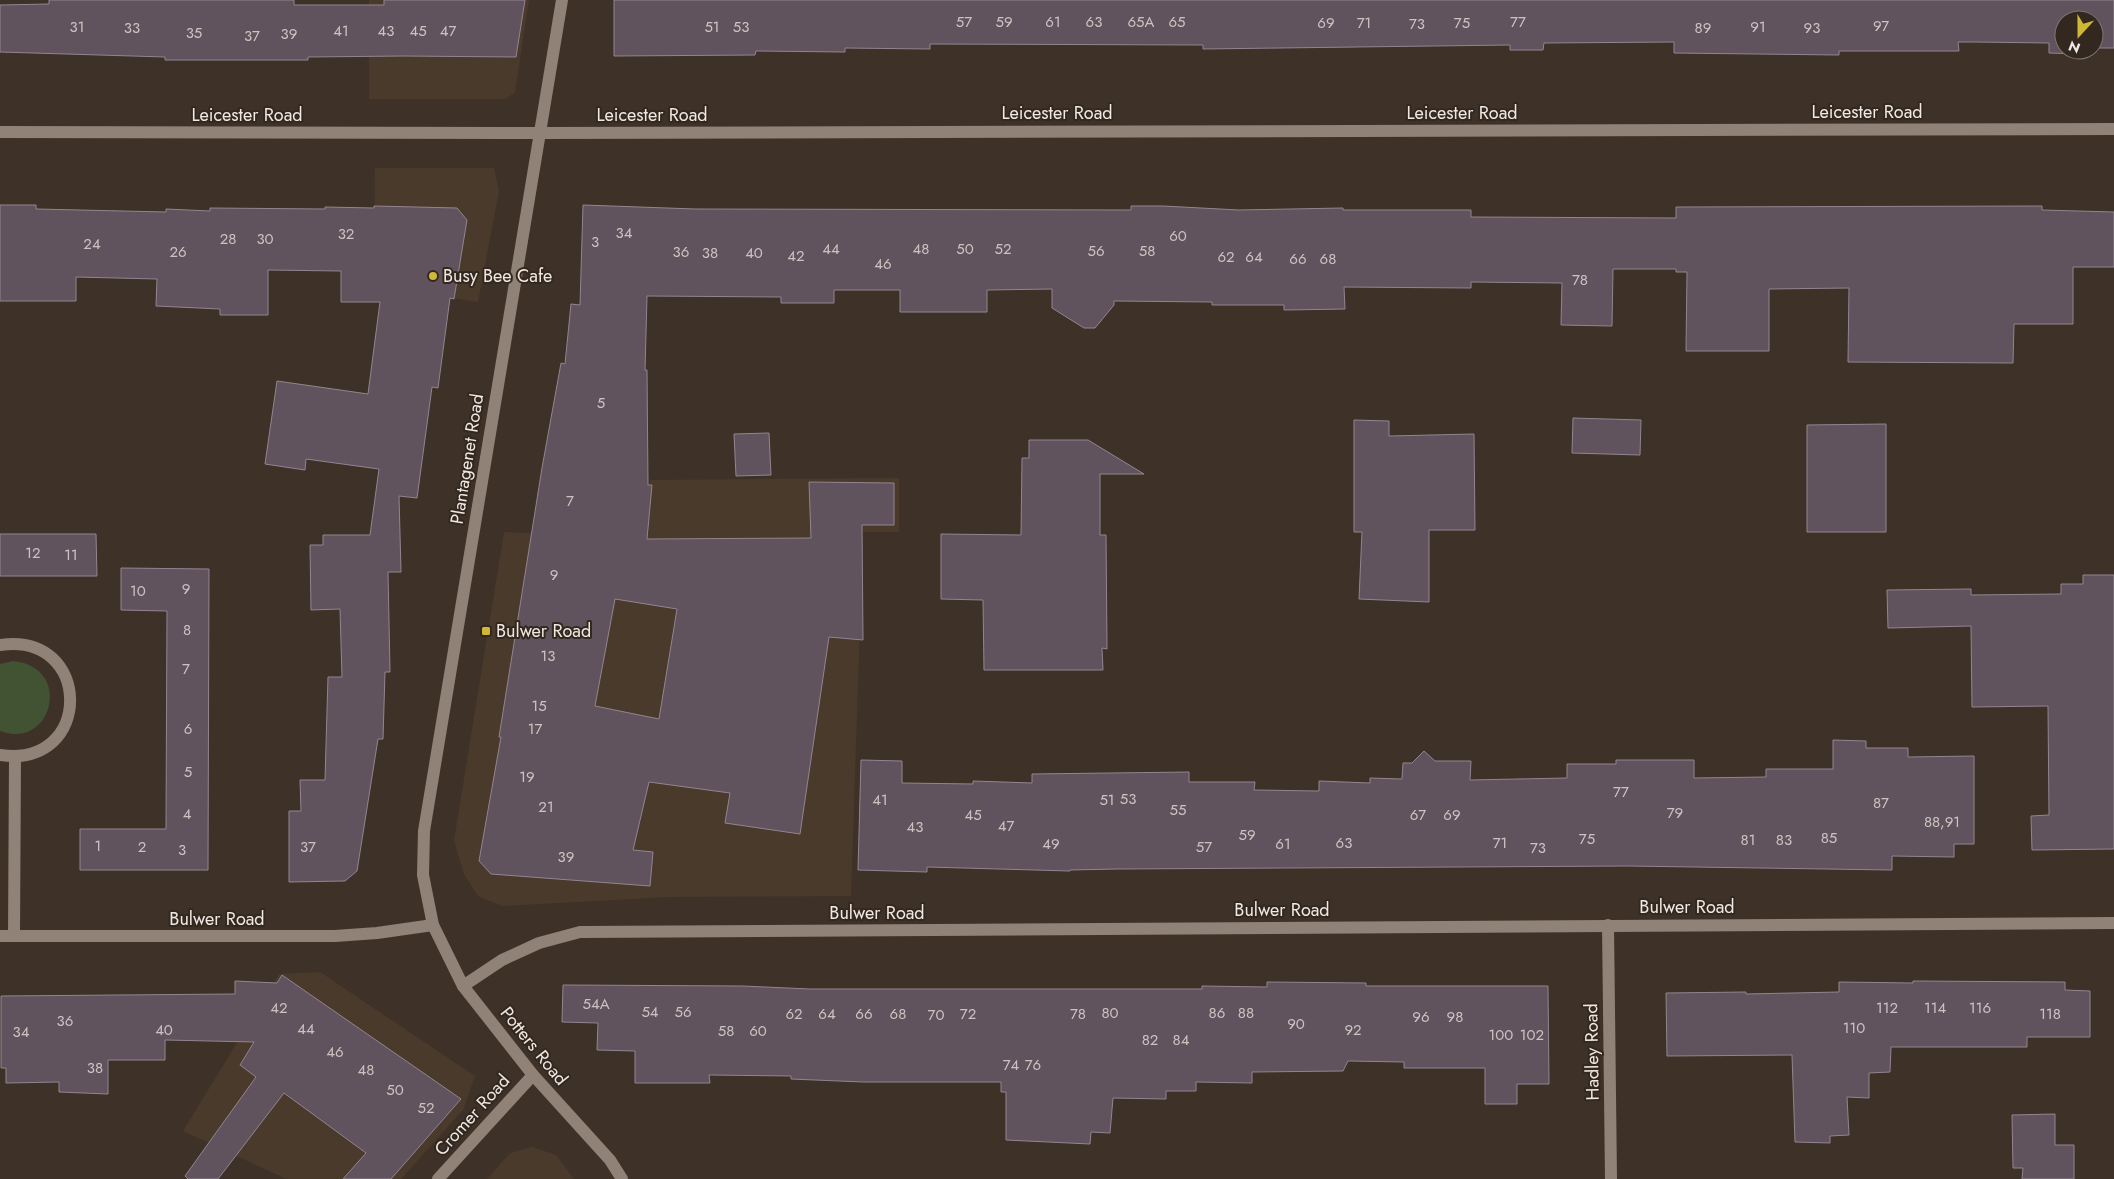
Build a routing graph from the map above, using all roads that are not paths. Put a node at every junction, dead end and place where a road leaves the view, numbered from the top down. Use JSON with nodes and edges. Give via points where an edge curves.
{"nodes":[{"id":1,"x":562,"y":0,"type":"edge"},
{"id":2,"x":2114,"y":129,"type":"edge"},
{"id":3,"x":0,"y":132,"type":"edge"},
{"id":4,"x":540,"y":133,"type":"junction"},
{"id":5,"x":0,"y":644,"type":"edge"},
{"id":6,"x":0,"y":755,"type":"edge"},
{"id":7,"x":15,"y":757,"type":"junction"},
{"id":8,"x":2114,"y":923,"type":"edge"},
{"id":9,"x":433,"y":925,"type":"junction"},
{"id":10,"x":1608,"y":925,"type":"junction"},
{"id":11,"x":0,"y":936,"type":"edge"},
{"id":12,"x":14,"y":936,"type":"junction"},
{"id":13,"x":463,"y":986,"type":"junction"},
{"id":14,"x":532,"y":1075,"type":"junction"},
{"id":15,"x":438,"y":1179,"type":"edge"},
{"id":16,"x":622,"y":1179,"type":"edge"},
{"id":17,"x":1611,"y":1179,"type":"edge"}],
"edges":[{"from":1,"to":4,"type":"street","name":"Plantagenet Road"},
{"from":2,"to":4,"type":"street","name":"Leicester Road"},
{"from":3,"to":4,"type":"street","name":"Leicester Road"},
{"from":4,"to":9,"type":"street","name":"Plantagenet Road","via":[[424,831],[423,875]]},
{"from":5,"to":7,"type":"street","via":[[32,646],[50,656],[63,670],[70,689],[71,709],[64,728],[52,743],[34,753]]},
{"from":6,"to":7,"type":"street"},
{"from":7,"to":12,"type":"street"},
{"from":8,"to":10,"type":"street","name":"Bulwer Road"},
{"from":9,"to":12,"type":"street","name":"Bulwer Road","via":[[335,936]]},
{"from":9,"to":13,"type":"street","name":"Potters Road"},
{"from":10,"to":13,"type":"street","name":"Bulwer Road","via":[[580,932],[539,943],[502,960]]},
{"from":10,"to":17,"type":"street","name":"Hadley Road"},
{"from":11,"to":12,"type":"street","name":"Bulwer Road"},
{"from":13,"to":14,"type":"street","name":"Potters Road"},
{"from":14,"to":15,"type":"street","name":"Cromer Road"},
{"from":14,"to":16,"type":"street","name":"Potters Road","via":[[610,1160]]}]}
